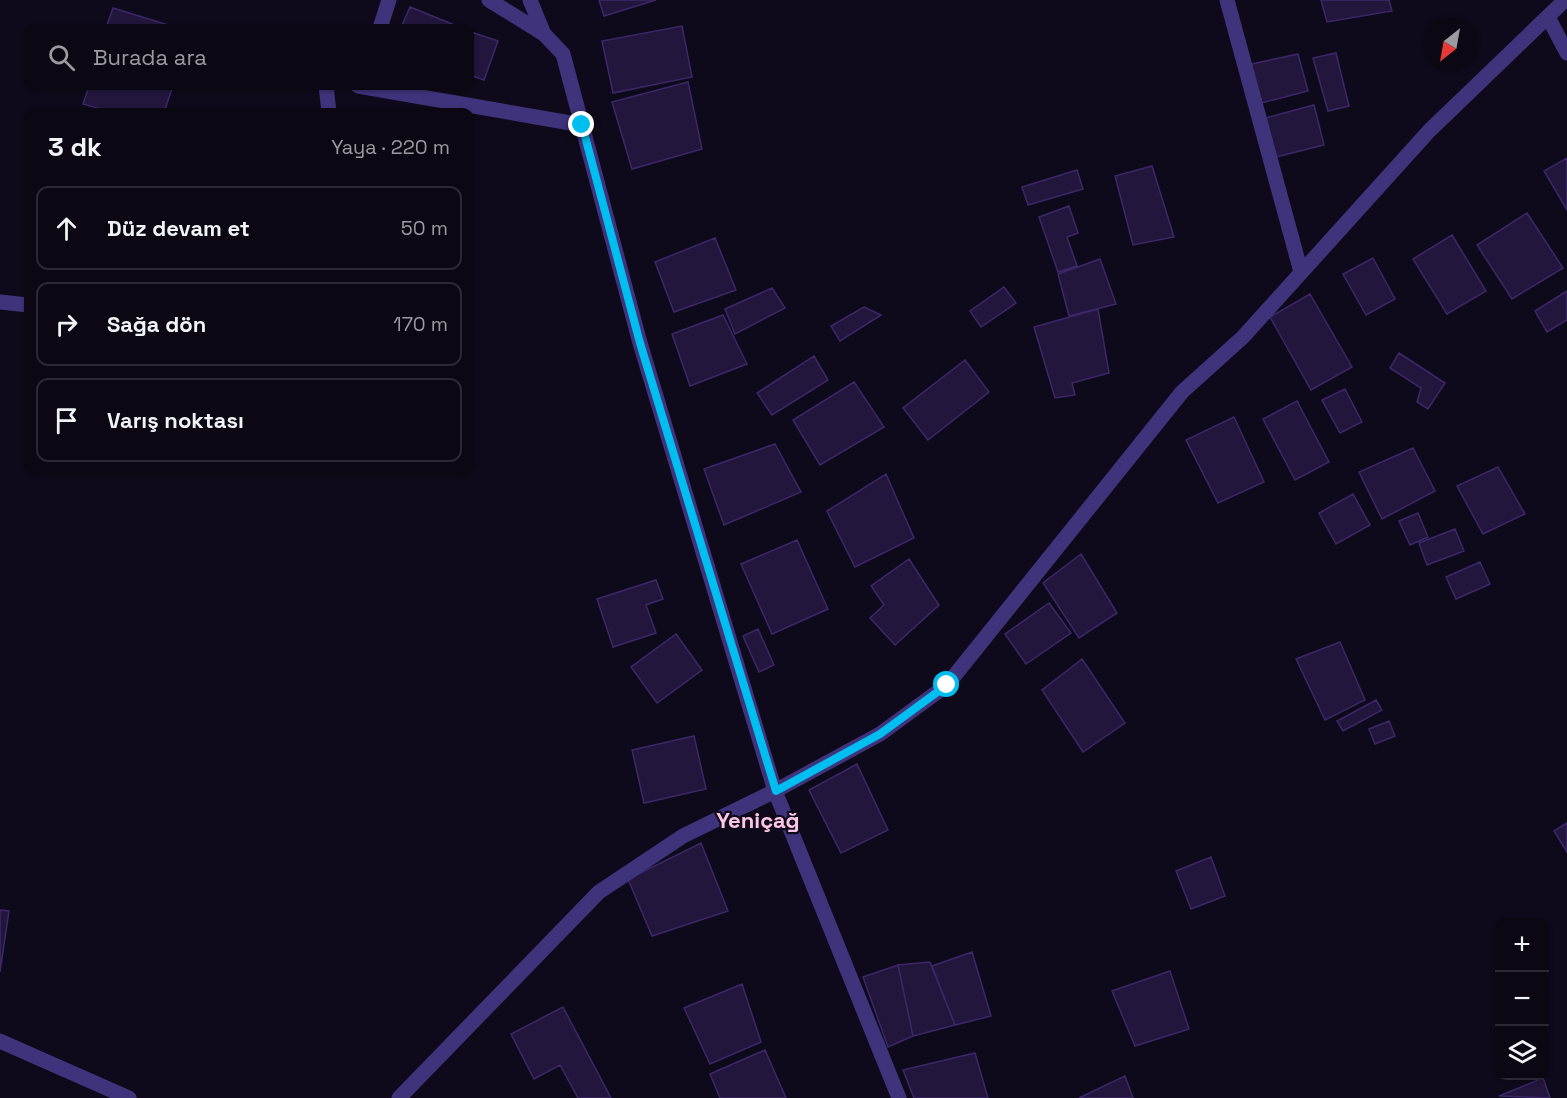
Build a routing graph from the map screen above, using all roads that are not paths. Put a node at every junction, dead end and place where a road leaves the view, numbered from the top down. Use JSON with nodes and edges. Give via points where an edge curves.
{"nodes":[{"id":1,"x":389,"y":0,"type":"edge"},
{"id":2,"x":489,"y":0,"type":"edge"},
{"id":3,"x":530,"y":0,"type":"edge"},
{"id":4,"x":1227,"y":0,"type":"edge"},
{"id":5,"x":1566,"y":0,"type":"edge"},
{"id":6,"x":1548,"y":17,"type":"junction"},
{"id":7,"x":381,"y":24,"type":"edge"},
{"id":8,"x":544,"y":34,"type":"junction"},
{"id":9,"x":1567,"y":53,"type":"edge"},
{"id":10,"x":326,"y":90,"type":"edge"},
{"id":11,"x":383,"y":90,"type":"edge"},
{"id":12,"x":329,"y":108,"type":"edge"},
{"id":13,"x":582,"y":125,"type":"junction"},
{"id":14,"x":1301,"y":272,"type":"junction"},
{"id":15,"x":0,"y":302,"type":"edge"},
{"id":16,"x":24,"y":305,"type":"edge"},
{"id":17,"x":776,"y":791,"type":"junction"},
{"id":18,"x":0,"y":1041,"type":"edge"},
{"id":19,"x":129,"y":1098,"type":"edge"},
{"id":20,"x":399,"y":1098,"type":"edge"},
{"id":21,"x":898,"y":1098,"type":"edge"}],
"edges":[{"from":1,"to":7,"type":"street"},
{"from":2,"to":8,"type":"street"},
{"from":3,"to":8,"type":"street"},
{"from":4,"to":14,"type":"street"},
{"from":5,"to":6,"type":"street"},
{"from":6,"to":9,"type":"street"},
{"from":6,"to":14,"type":"street","via":[[1429,130]]},
{"from":8,"to":13,"type":"street","via":[[563,54]]},
{"from":10,"to":12,"type":"street"},
{"from":11,"to":13,"type":"street"},
{"from":13,"to":17,"type":"street","via":[[640,343]]},
{"from":14,"to":17,"type":"street","via":[[1243,337],[1182,392],[947,685],[880,734]]},
{"from":15,"to":16,"type":"street"},
{"from":17,"to":20,"type":"street","via":[[683,836],[599,892]]},
{"from":17,"to":21,"type":"street"},
{"from":18,"to":19,"type":"street"}]}
